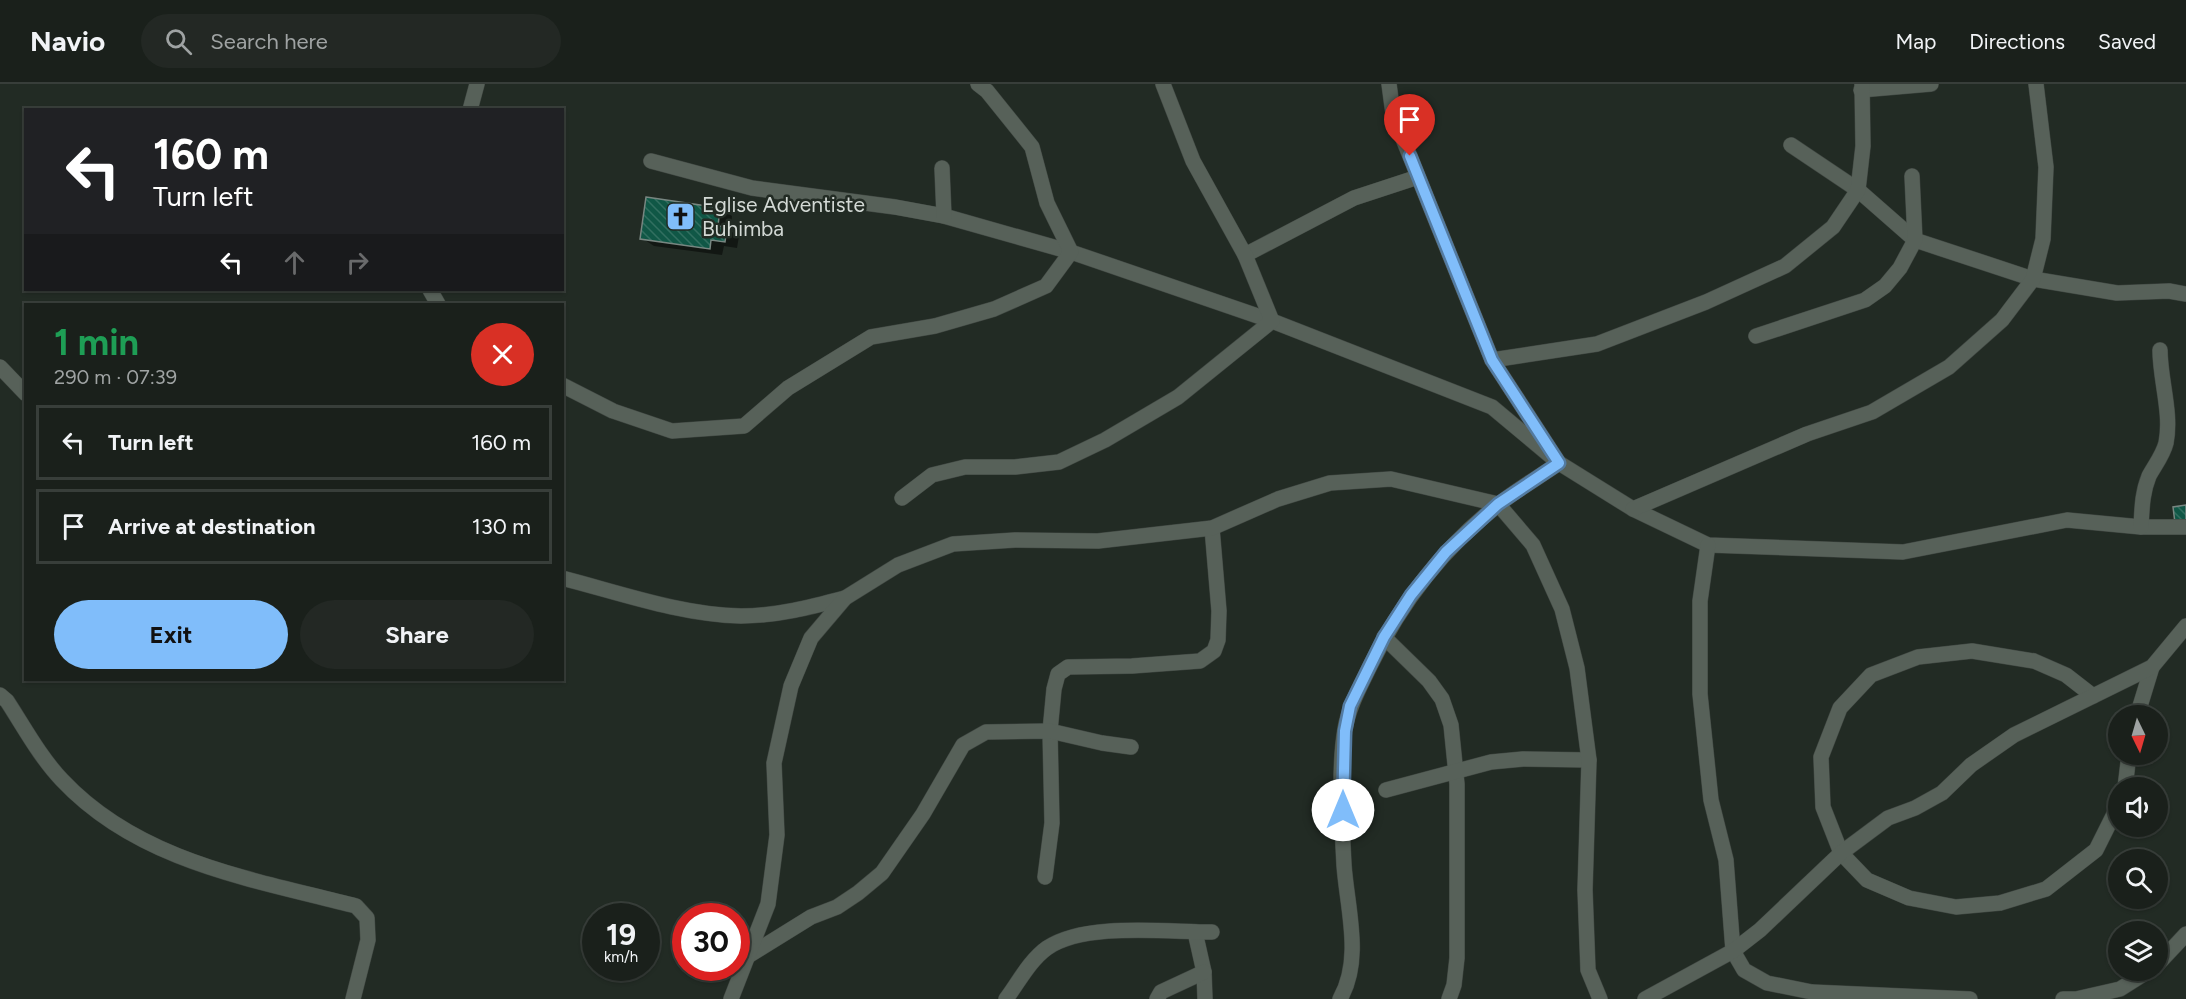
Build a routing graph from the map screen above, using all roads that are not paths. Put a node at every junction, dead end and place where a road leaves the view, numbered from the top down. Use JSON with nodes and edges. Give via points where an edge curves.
{"nodes":[{"id":1,"x":477,"y":84,"type":"edge"},
{"id":2,"x":978,"y":84,"type":"edge"},
{"id":3,"x":1163,"y":84,"type":"edge"},
{"id":4,"x":1389,"y":84,"type":"edge"},
{"id":5,"x":1932,"y":84,"type":"edge"},
{"id":6,"x":2036,"y":84,"type":"edge"},
{"id":7,"x":1862,"y":87,"type":"edge"},
{"id":8,"x":471,"y":108,"type":"edge"},
{"id":9,"x":1791,"y":145,"type":"dead end"},
{"id":10,"x":651,"y":161,"type":"dead end"},
{"id":11,"x":942,"y":168,"type":"dead end"},
{"id":12,"x":1912,"y":176,"type":"dead end"},
{"id":13,"x":1418,"y":177,"type":"junction"},
{"id":14,"x":1858,"y":190,"type":"junction"},
{"id":15,"x":944,"y":216,"type":"junction"},
{"id":16,"x":1915,"y":240,"type":"junction"},
{"id":17,"x":1071,"y":252,"type":"junction"},
{"id":18,"x":1245,"y":255,"type":"junction"},
{"id":19,"x":2033,"y":279,"type":"junction"},
{"id":20,"x":2186,"y":294,"type":"edge"},
{"id":21,"x":1272,"y":321,"type":"junction"},
{"id":22,"x":1756,"y":336,"type":"dead end"},
{"id":23,"x":2160,"y":350,"type":"dead end"},
{"id":24,"x":1492,"y":360,"type":"junction"},
{"id":25,"x":0,"y":367,"type":"edge"},
{"id":26,"x":564,"y":386,"type":"edge"},
{"id":27,"x":24,"y":392,"type":"edge"},
{"id":28,"x":1559,"y":463,"type":"junction"},
{"id":29,"x":902,"y":498,"type":"dead end"},
{"id":30,"x":1498,"y":504,"type":"junction"},
{"id":31,"x":1633,"y":509,"type":"junction"},
{"id":32,"x":2141,"y":527,"type":"junction"},
{"id":33,"x":2186,"y":527,"type":"edge"},
{"id":34,"x":1212,"y":528,"type":"junction"},
{"id":35,"x":1707,"y":545,"type":"junction"},
{"id":36,"x":564,"y":579,"type":"edge"},
{"id":37,"x":845,"y":598,"type":"junction"},
{"id":38,"x":2186,"y":626,"type":"edge"},
{"id":39,"x":1384,"y":637,"type":"junction"},
{"id":40,"x":2152,"y":667,"type":"junction"},
{"id":41,"x":0,"y":695,"type":"edge"},
{"id":42,"x":2093,"y":696,"type":"junction"},
{"id":43,"x":2140,"y":705,"type":"edge"},
{"id":44,"x":1050,"y":731,"type":"junction"},
{"id":45,"x":1131,"y":747,"type":"dead end"},
{"id":46,"x":1589,"y":760,"type":"junction"},
{"id":47,"x":1456,"y":772,"type":"junction"},
{"id":48,"x":1386,"y":790,"type":"dead end"},
{"id":49,"x":2108,"y":826,"type":"edge"},
{"id":50,"x":1841,"y":853,"type":"junction"},
{"id":51,"x":1045,"y":877,"type":"dead end"},
{"id":52,"x":1195,"y":932,"type":"junction"},
{"id":53,"x":1212,"y":932,"type":"dead end"},
{"id":54,"x":2186,"y":934,"type":"edge"},
{"id":55,"x":750,"y":951,"type":"edge"},
{"id":56,"x":1733,"y":951,"type":"junction"},
{"id":57,"x":2168,"y":953,"type":"edge"},
{"id":58,"x":750,"y":955,"type":"edge"},
{"id":59,"x":1204,"y":972,"type":"junction"},
{"id":60,"x":738,"y":981,"type":"edge"},
{"id":61,"x":2132,"y":981,"type":"edge"},
{"id":62,"x":353,"y":999,"type":"edge"},
{"id":63,"x":731,"y":999,"type":"edge"},
{"id":64,"x":1006,"y":999,"type":"edge"},
{"id":65,"x":1157,"y":999,"type":"edge"},
{"id":66,"x":1205,"y":999,"type":"edge"},
{"id":67,"x":1340,"y":999,"type":"edge"},
{"id":68,"x":1449,"y":999,"type":"edge"},
{"id":69,"x":1600,"y":999,"type":"edge"},
{"id":70,"x":1645,"y":999,"type":"edge"},
{"id":71,"x":1970,"y":999,"type":"edge"},
{"id":72,"x":2063,"y":999,"type":"edge"}],
"edges":[{"from":1,"to":8,"type":"street"},
{"from":2,"to":17,"type":"street","via":[[1032,147],[1047,203]]},
{"from":3,"to":18,"type":"street","via":[[1193,161]]},
{"from":4,"to":13,"type":"street","via":[[1393,114]]},
{"from":5,"to":7,"type":"street"},
{"from":6,"to":19,"type":"street","via":[[2046,167],[2043,238]]},
{"from":7,"to":14,"type":"street","via":[[1863,146]]},
{"from":9,"to":14,"type":"street"},
{"from":10,"to":15,"type":"street","via":[[752,188]]},
{"from":11,"to":15,"type":"street"},
{"from":12,"to":16,"type":"street"},
{"from":13,"to":18,"type":"street","via":[[1354,198]]},
{"from":13,"to":24,"type":"street"},
{"from":14,"to":16,"type":"street"},
{"from":14,"to":24,"type":"street","via":[[1833,227],[1785,266],[1597,344]]},
{"from":15,"to":17,"type":"street"},
{"from":16,"to":19,"type":"street"},
{"from":16,"to":22,"type":"street","via":[[1900,268],[1866,300]]},
{"from":17,"to":21,"type":"street"},
{"from":17,"to":26,"type":"street","via":[[1046,286],[994,309],[935,326],[871,337],[788,388],[744,426],[672,431],[613,411]]},
{"from":18,"to":21,"type":"street"},
{"from":19,"to":20,"type":"street","via":[[2117,293]]},
{"from":19,"to":31,"type":"street","via":[[2002,320],[1949,367],[1872,412],[1807,434]]},
{"from":21,"to":28,"type":"street","via":[[1491,407]]},
{"from":21,"to":29,"type":"street","via":[[1178,397],[1105,440],[1059,462],[965,467],[932,475]]},
{"from":23,"to":32,"type":"street","via":[[2167,408],[2166,443],[2142,499]]},
{"from":24,"to":28,"type":"street"},
{"from":25,"to":27,"type":"street"},
{"from":28,"to":30,"type":"street"},
{"from":28,"to":31,"type":"street"},
{"from":30,"to":34,"type":"street","via":[[1391,479],[1330,483]]},
{"from":30,"to":39,"type":"street","via":[[1446,552]]},
{"from":30,"to":46,"type":"street","via":[[1533,545],[1562,609],[1577,668]]},
{"from":31,"to":35,"type":"street"},
{"from":32,"to":33,"type":"street"},
{"from":32,"to":35,"type":"street","via":[[2067,520],[1903,552]]},
{"from":34,"to":37,"type":"street","via":[[1098,541],[953,544],[898,565]]},
{"from":34,"to":44,"type":"street","via":[[1219,611],[1214,651],[1200,662],[1068,667],[1058,674]]},
{"from":35,"to":56,"type":"street","via":[[1700,601],[1700,694],[1711,800],[1726,860]]},
{"from":36,"to":37,"type":"street","via":[[676,608],[741,616],[794,612]]},
{"from":37,"to":55,"type":"street","via":[[811,638],[791,686],[774,763],[777,835],[768,904]]},
{"from":38,"to":40,"type":"street"},
{"from":39,"to":47,"type":"street","via":[[1442,699],[1451,725]]},
{"from":39,"to":67,"type":"street","via":[[1350,706],[1345,731],[1344,866],[1353,947]]},
{"from":40,"to":42,"type":"street"},
{"from":40,"to":43,"type":"street"},
{"from":41,"to":62,"type":"street","via":[[60,778],[86,803],[146,843],[202,866],[356,906],[366,918],[368,940]]},
{"from":42,"to":50,"type":"street","via":[[2014,735],[1971,765],[1942,793],[1888,818]]},
{"from":42,"to":50,"type":"street","via":[[2066,675],[2034,661],[1972,651],[1918,657],[1871,675],[1840,708],[1821,757],[1823,807]]},
{"from":44,"to":45,"type":"street"},
{"from":44,"to":51,"type":"street","via":[[1052,823]]},
{"from":44,"to":58,"type":"street","via":[[986,732],[963,745],[923,814],[882,873],[837,907]]},
{"from":46,"to":47,"type":"street","via":[[1523,759],[1491,762]]},
{"from":46,"to":69,"type":"street","via":[[1585,890],[1588,970]]},
{"from":47,"to":48,"type":"street"},
{"from":47,"to":68,"type":"street","via":[[1457,958]]},
{"from":49,"to":50,"type":"street","via":[[2096,850],[2046,889],[2000,903],[1956,907],[1909,898],[1867,880]]},
{"from":50,"to":56,"type":"street"},
{"from":52,"to":53,"type":"street"},
{"from":52,"to":59,"type":"street"},
{"from":52,"to":64,"type":"street","via":[[1118,931],[1072,936],[1046,949]]},
{"from":54,"to":57,"type":"street"},
{"from":56,"to":70,"type":"street"},
{"from":56,"to":71,"type":"street","via":[[1744,969],[1767,983],[1812,992]]},
{"from":59,"to":65,"type":"street","via":[[1161,992]]},
{"from":59,"to":66,"type":"street"},
{"from":60,"to":63,"type":"street"},
{"from":61,"to":72,"type":"street","via":[[2120,988]]}]}
